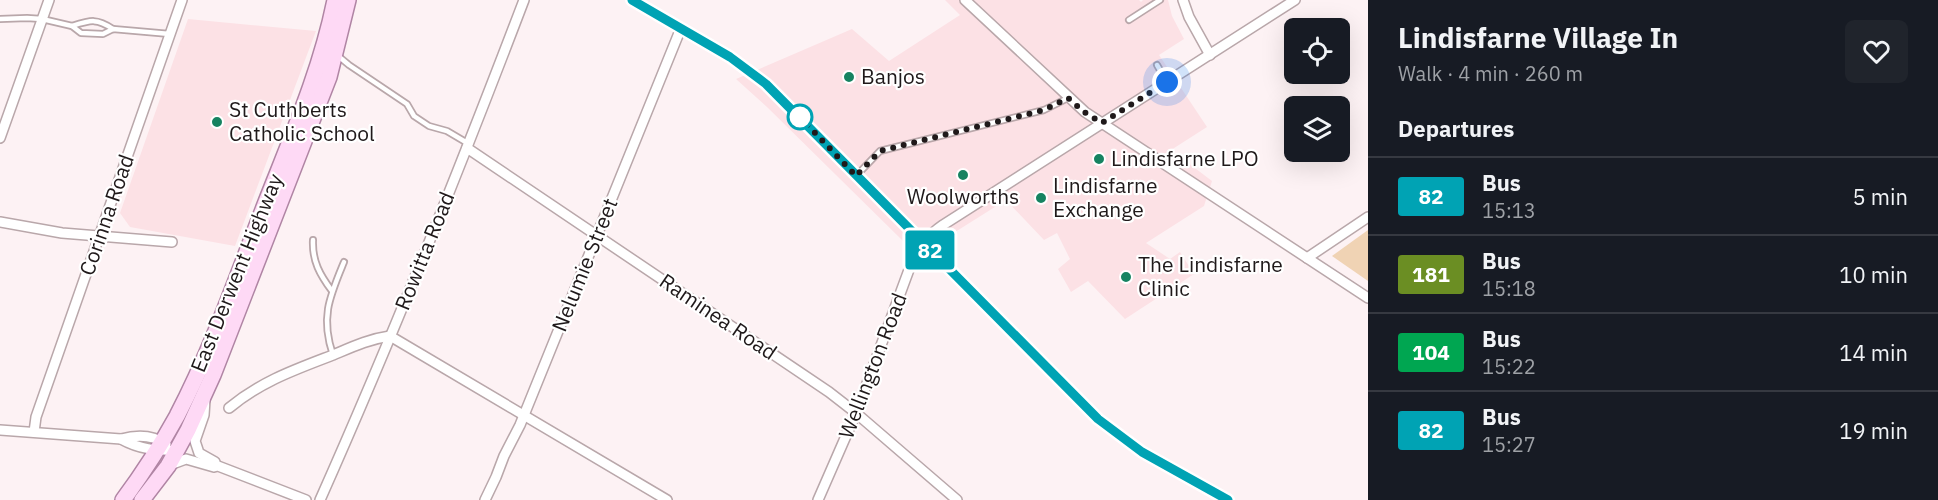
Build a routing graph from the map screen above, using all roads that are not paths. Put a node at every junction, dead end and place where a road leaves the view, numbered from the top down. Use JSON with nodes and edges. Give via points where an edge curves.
{"nodes":[{"id":1,"x":49,"y":0,"type":"edge"},
{"id":2,"x":182,"y":0,"type":"edge"},
{"id":3,"x":335,"y":0,"type":"edge"},
{"id":4,"x":348,"y":0,"type":"edge"},
{"id":5,"x":524,"y":0,"type":"edge"},
{"id":6,"x":632,"y":0,"type":"edge"},
{"id":7,"x":965,"y":0,"type":"edge"},
{"id":8,"x":1160,"y":0,"type":"edge"},
{"id":9,"x":1183,"y":0,"type":"edge"},
{"id":10,"x":1294,"y":0,"type":"edge"},
{"id":11,"x":0,"y":19,"type":"edge"},
{"id":12,"x":42,"y":19,"type":"junction"},
{"id":13,"x":1130,"y":20,"type":"dead end"},
{"id":14,"x":72,"y":26,"type":"junction"},
{"id":15,"x":681,"y":28,"type":"junction"},
{"id":16,"x":113,"y":29,"type":"junction"},
{"id":17,"x":170,"y":34,"type":"junction"},
{"id":18,"x":335,"y":53,"type":"junction"},
{"id":19,"x":1210,"y":55,"type":"junction"},
{"id":20,"x":1157,"y":65,"type":"dead end"},
{"id":21,"x":1167,"y":82,"type":"junction"},
{"id":22,"x":1068,"y":98,"type":"junction"},
{"id":23,"x":1102,"y":123,"type":"junction"},
{"id":24,"x":0,"y":138,"type":"edge"},
{"id":25,"x":468,"y":146,"type":"junction"},
{"id":26,"x":856,"y":176,"type":"junction"},
{"id":27,"x":1368,"y":218,"type":"edge"},
{"id":28,"x":0,"y":222,"type":"edge"},
{"id":29,"x":100,"y":236,"type":"junction"},
{"id":30,"x":597,"y":237,"type":"junction"},
{"id":31,"x":313,"y":240,"type":"dead end"},
{"id":32,"x":172,"y":242,"type":"dead end"},
{"id":33,"x":924,"y":243,"type":"junction"},
{"id":34,"x":1307,"y":258,"type":"junction"},
{"id":35,"x":344,"y":261,"type":"dead end"},
{"id":36,"x":332,"y":291,"type":"junction"},
{"id":37,"x":1368,"y":298,"type":"edge"},
{"id":38,"x":390,"y":336,"type":"junction"},
{"id":39,"x":333,"y":355,"type":"junction"},
{"id":40,"x":206,"y":392,"type":"junction"},
{"id":41,"x":229,"y":408,"type":"dead end"},
{"id":42,"x":856,"y":413,"type":"junction"},
{"id":43,"x":524,"y":415,"type":"junction"},
{"id":44,"x":0,"y":429,"type":"edge"},
{"id":45,"x":34,"y":432,"type":"junction"},
{"id":46,"x":159,"y":446,"type":"junction"},
{"id":47,"x":177,"y":450,"type":"junction"},
{"id":48,"x":168,"y":465,"type":"junction"},
{"id":49,"x":218,"y":466,"type":"junction"},
{"id":50,"x":123,"y":500,"type":"edge"},
{"id":51,"x":142,"y":500,"type":"edge"},
{"id":52,"x":306,"y":500,"type":"edge"},
{"id":53,"x":320,"y":500,"type":"edge"},
{"id":54,"x":485,"y":500,"type":"edge"},
{"id":55,"x":667,"y":500,"type":"edge"},
{"id":56,"x":818,"y":500,"type":"edge"},
{"id":57,"x":957,"y":500,"type":"edge"},
{"id":58,"x":1228,"y":500,"type":"edge"}],
"edges":[{"from":1,"to":12,"type":"street"},
{"from":2,"to":17,"type":"street","name":"Corinna Road"},
{"from":3,"to":46,"type":"main road","name":"East Derwent Highway","via":[[312,86],[222,316]]},
{"from":4,"to":18,"type":"main road","name":"East Derwent Highway"},
{"from":5,"to":25,"type":"street","name":"Rowitta Road"},
{"from":6,"to":15,"type":"street"},
{"from":7,"to":22,"type":"street"},
{"from":8,"to":13,"type":"lane"},
{"from":9,"to":19,"type":"street"},
{"from":10,"to":19,"type":"street","name":"Wellington Road"},
{"from":11,"to":12,"type":"lane"},
{"from":12,"to":14,"type":"lane"},
{"from":12,"to":24,"type":"street"},
{"from":14,"to":16,"type":"lane","via":[[91,20],[102,21]]},
{"from":14,"to":16,"type":"lane","via":[[81,33],[103,34]]},
{"from":15,"to":26,"type":"street","via":[[766,84]]},
{"from":15,"to":30,"type":"street","name":"Nelumie Street"},
{"from":16,"to":17,"type":"lane"},
{"from":17,"to":29,"type":"street","name":"Corinna Road"},
{"from":18,"to":25,"type":"lane","name":"Raminea Road","via":[[406,104],[414,116]]},
{"from":18,"to":40,"type":"main road","name":"East Derwent Highway"},
{"from":19,"to":21,"type":"street","name":"Wellington Road"},
{"from":20,"to":21,"type":"lane"},
{"from":21,"to":23,"type":"street","name":"Wellington Road"},
{"from":22,"to":23,"type":"street"},
{"from":22,"to":26,"type":"lane","via":[[1044,110],[880,151]]},
{"from":23,"to":33,"type":"street","name":"Wellington Road","via":[[943,225]]},
{"from":23,"to":34,"type":"street"},
{"from":25,"to":30,"type":"street","name":"Raminea Road"},
{"from":25,"to":38,"type":"street","name":"Rowitta Road"},
{"from":26,"to":33,"type":"street"},
{"from":27,"to":34,"type":"street"},
{"from":28,"to":29,"type":"street"},
{"from":29,"to":32,"type":"street"},
{"from":29,"to":45,"type":"street","name":"Corinna Road"},
{"from":30,"to":42,"type":"street","name":"Raminea Road"},
{"from":30,"to":43,"type":"street","name":"Nelumie Street"},
{"from":31,"to":36,"type":"lane","via":[[318,270]]},
{"from":33,"to":42,"type":"street","name":"Wellington Road","via":[[910,267]]},
{"from":33,"to":58,"type":"street","via":[[1111,430]]},
{"from":34,"to":37,"type":"street"},
{"from":35,"to":36,"type":"lane"},
{"from":36,"to":39,"type":"lane","via":[[326,331]]},
{"from":38,"to":39,"type":"street"},
{"from":38,"to":43,"type":"street"},
{"from":38,"to":53,"type":"street","name":"Rowitta Road"},
{"from":39,"to":41,"type":"street","via":[[266,382]]},
{"from":40,"to":47,"type":"main road","name":"East Derwent Highway"},
{"from":40,"to":49,"type":"street","via":[[204,415],[195,441],[200,453]]},
{"from":42,"to":56,"type":"street","name":"Wellington Road"},
{"from":42,"to":57,"type":"street","name":"Raminea Road"},
{"from":43,"to":54,"type":"street","name":"Nelumie Street"},
{"from":43,"to":55,"type":"street"},
{"from":44,"to":45,"type":"street"},
{"from":45,"to":46,"type":"street"},
{"from":46,"to":47,"type":"street"},
{"from":46,"to":50,"type":"main road","name":"East Derwent Highway"},
{"from":47,"to":48,"type":"main road","name":"East Derwent Highway"},
{"from":48,"to":49,"type":"street","via":[[186,459]]},
{"from":48,"to":51,"type":"main road","name":"East Derwent Highway"},
{"from":49,"to":52,"type":"street"}]}
